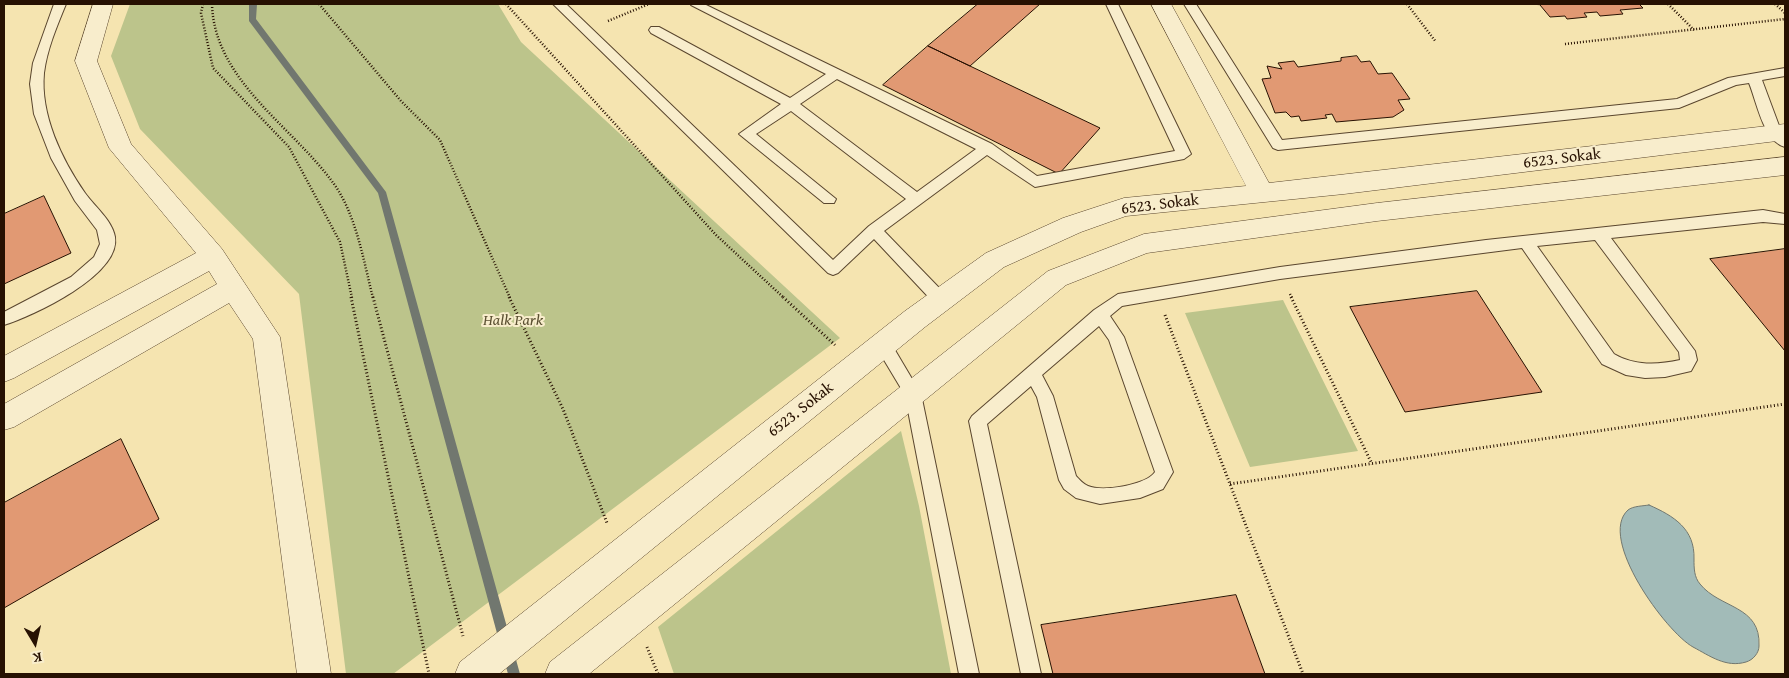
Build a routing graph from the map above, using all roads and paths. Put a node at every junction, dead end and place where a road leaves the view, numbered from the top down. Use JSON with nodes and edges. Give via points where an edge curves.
{"nodes":[{"id":1,"x":60,"y":4,"type":"edge"},
{"id":2,"x":103,"y":4,"type":"edge"},
{"id":3,"x":203,"y":4,"type":"edge"},
{"id":4,"x":212,"y":4,"type":"edge"},
{"id":5,"x":319,"y":4,"type":"edge"},
{"id":6,"x":506,"y":4,"type":"edge"},
{"id":7,"x":559,"y":4,"type":"edge"},
{"id":8,"x":649,"y":4,"type":"edge"},
{"id":9,"x":1112,"y":4,"type":"edge"},
{"id":10,"x":1161,"y":4,"type":"edge"},
{"id":11,"x":1190,"y":4,"type":"edge"},
{"id":12,"x":1407,"y":4,"type":"edge"},
{"id":13,"x":1668,"y":4,"type":"edge"},
{"id":14,"x":1776,"y":4,"type":"edge"},
{"id":15,"x":697,"y":5,"type":"dead end"},
{"id":16,"x":1785,"y":13,"type":"edge"},
{"id":17,"x":1785,"y":19,"type":"edge"},
{"id":18,"x":586,"y":29,"type":"junction"},
{"id":19,"x":655,"y":30,"type":"dead end"},
{"id":20,"x":1694,"y":30,"type":"junction"},
{"id":21,"x":1436,"y":42,"type":"dead end"},
{"id":22,"x":1565,"y":44,"type":"dead end"},
{"id":23,"x":836,"y":72,"type":"junction"},
{"id":24,"x":1785,"y":72,"type":"edge"},
{"id":25,"x":1754,"y":77,"type":"junction"},
{"id":26,"x":791,"y":104,"type":"junction"},
{"id":27,"x":1782,"y":136,"type":"edge"},
{"id":28,"x":987,"y":148,"type":"junction"},
{"id":29,"x":1785,"y":166,"type":"edge"},
{"id":30,"x":1262,"y":193,"type":"junction"},
{"id":31,"x":915,"y":198,"type":"junction"},
{"id":32,"x":829,"y":199,"type":"dead end"},
{"id":33,"x":1785,"y":220,"type":"edge"},
{"id":34,"x":874,"y":230,"type":"junction"},
{"id":35,"x":1599,"y":234,"type":"junction"},
{"id":36,"x":1526,"y":242,"type":"junction"},
{"id":37,"x":212,"y":256,"type":"junction"},
{"id":38,"x":1280,"y":273,"type":"junction"},
{"id":39,"x":233,"y":288,"type":"junction"},
{"id":40,"x":1156,"y":294,"type":"junction"},
{"id":41,"x":941,"y":300,"type":"junction"},
{"id":42,"x":1100,"y":315,"type":"junction"},
{"id":43,"x":4,"y":319,"type":"edge"},
{"id":44,"x":883,"y":345,"type":"junction"},
{"id":45,"x":857,"y":366,"type":"junction"},
{"id":46,"x":4,"y":370,"type":"edge"},
{"id":47,"x":1033,"y":374,"type":"junction"},
{"id":48,"x":913,"y":394,"type":"junction"},
{"id":49,"x":1785,"y":404,"type":"edge"},
{"id":50,"x":4,"y":418,"type":"edge"},
{"id":51,"x":1372,"y":464,"type":"junction"},
{"id":52,"x":1230,"y":484,"type":"junction"},
{"id":53,"x":607,"y":524,"type":"dead end"},
{"id":54,"x":636,"y":629,"type":"junction"},
{"id":55,"x":468,"y":660,"type":"edge"},
{"id":56,"x":314,"y":674,"type":"edge"},
{"id":57,"x":429,"y":674,"type":"edge"},
{"id":58,"x":562,"y":674,"type":"edge"},
{"id":59,"x":658,"y":674,"type":"edge"},
{"id":60,"x":969,"y":674,"type":"edge"},
{"id":61,"x":1032,"y":674,"type":"edge"},
{"id":62,"x":1303,"y":674,"type":"edge"}],
"edges":[{"from":1,"to":43,"type":"lane","via":[[40,61],[39,106],[61,163],[108,238],[106,249],[91,270]]},
{"from":2,"to":37,"type":"street","via":[[86,61],[121,148]]},
{"from":3,"to":57,"type":"path","via":[[201,13],[213,68],[289,147],[340,242]]},
{"from":4,"to":55,"type":"path","via":[[210,10],[218,41],[234,71],[331,179],[342,196],[356,234],[428,498]]},
{"from":5,"to":53,"type":"path","via":[[401,101],[440,140],[563,409]]},
{"from":6,"to":45,"type":"path","via":[[716,235]]},
{"from":7,"to":18,"type":"lane"},
{"from":8,"to":18,"type":"path"},
{"from":9,"to":28,"type":"lane","via":[[1184,154],[1035,182]]},
{"from":10,"to":30,"type":"street"},
{"from":11,"to":25,"type":"lane","via":[[1278,145],[1679,103],[1732,81]]},
{"from":12,"to":21,"type":"path"},
{"from":13,"to":20,"type":"path"},
{"from":14,"to":16,"type":"path"},
{"from":15,"to":23,"type":"lane"},
{"from":17,"to":20,"type":"path"},
{"from":18,"to":34,"type":"lane","via":[[833,269]]},
{"from":19,"to":26,"type":"lane"},
{"from":20,"to":22,"type":"path"},
{"from":23,"to":26,"type":"lane"},
{"from":23,"to":28,"type":"lane"},
{"from":24,"to":25,"type":"lane"},
{"from":25,"to":27,"type":"lane"},
{"from":26,"to":31,"type":"lane"},
{"from":26,"to":32,"type":"lane","via":[[746,134]]},
{"from":27,"to":30,"type":"street","name":"6523. Sokak"},
{"from":28,"to":31,"type":"lane"},
{"from":29,"to":48,"type":"street","name":"6523. Sokak","via":[[1376,212],[1144,244],[1057,278]]},
{"from":30,"to":41,"type":"street","name":"6523. Sokak","via":[[1124,207],[1072,225],[995,260]]},
{"from":31,"to":34,"type":"lane"},
{"from":33,"to":35,"type":"lane","via":[[1762,216]]},
{"from":34,"to":41,"type":"lane"},
{"from":35,"to":36,"type":"lane"},
{"from":35,"to":36,"type":"lane","via":[[1686,349],[1689,356],[1685,366],[1635,371],[1608,359]]},
{"from":36,"to":38,"type":"lane"},
{"from":37,"to":39,"type":"street"},
{"from":37,"to":46,"type":"street"},
{"from":38,"to":40,"type":"lane"},
{"from":38,"to":51,"type":"path"},
{"from":39,"to":50,"type":"street"},
{"from":39,"to":56,"type":"street","via":[[266,337]]},
{"from":40,"to":42,"type":"lane","via":[[1118,300]]},
{"from":40,"to":52,"type":"path"},
{"from":41,"to":44,"type":"street","name":"6523. Sokak"},
{"from":42,"to":47,"type":"lane"},
{"from":42,"to":47,"type":"lane","via":[[1116,337],[1161,463],[1164,472],[1159,481],[1145,489],[1105,496],[1074,487],[1068,480],[1045,396]]},
{"from":44,"to":45,"type":"street","name":"6523. Sokak"},
{"from":44,"to":48,"type":"lane"},
{"from":45,"to":55,"type":"street","name":"6523. Sokak","via":[[614,560]]},
{"from":47,"to":61,"type":"lane","via":[[978,422]]},
{"from":48,"to":54,"type":"street","name":"6523. Sokak"},
{"from":48,"to":60,"type":"lane"},
{"from":49,"to":51,"type":"path"},
{"from":51,"to":52,"type":"path"},
{"from":52,"to":62,"type":"path"},
{"from":54,"to":58,"type":"street","name":"6523. Sokak"},
{"from":54,"to":59,"type":"path"}]}
